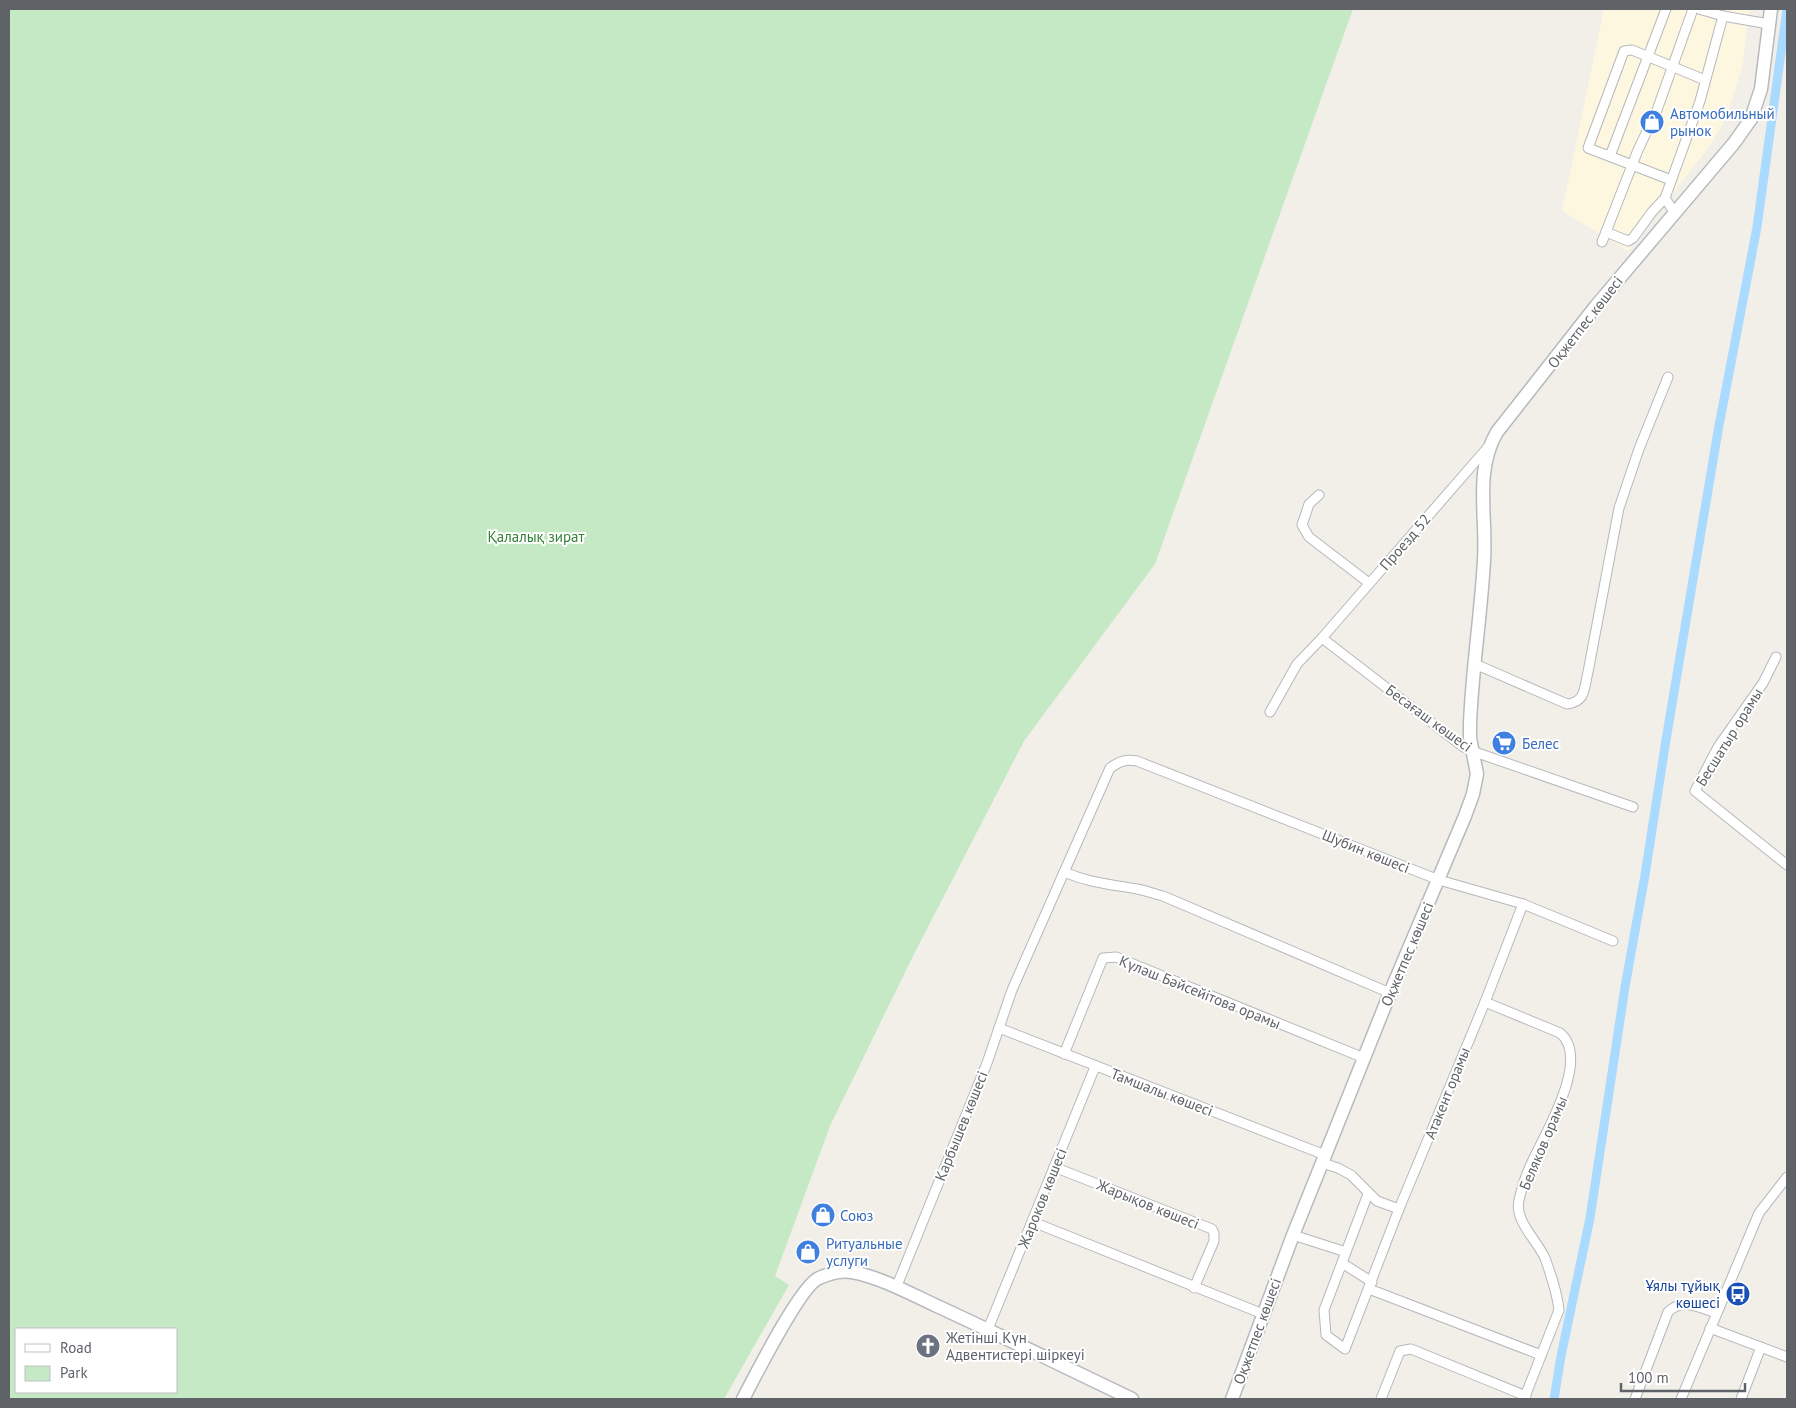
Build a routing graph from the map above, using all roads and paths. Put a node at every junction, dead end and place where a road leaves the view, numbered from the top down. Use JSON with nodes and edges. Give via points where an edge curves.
{"nodes":[{"id":1,"x":1666,"y":9,"type":"edge"},
{"id":2,"x":1693,"y":9,"type":"edge"},
{"id":3,"x":1699,"y":9,"type":"edge"},
{"id":4,"x":1744,"y":9,"type":"edge"},
{"id":5,"x":1771,"y":9,"type":"edge"},
{"id":6,"x":1723,"y":16,"type":"junction"},
{"id":7,"x":1745,"y":20,"type":"junction"},
{"id":8,"x":1769,"y":24,"type":"junction"},
{"id":9,"x":1648,"y":56,"type":"junction"},
{"id":10,"x":1672,"y":66,"type":"junction"},
{"id":11,"x":1705,"y":80,"type":"junction"},
{"id":12,"x":1610,"y":156,"type":"junction"},
{"id":13,"x":1632,"y":166,"type":"junction"},
{"id":14,"x":1671,"y":180,"type":"junction"},
{"id":15,"x":1665,"y":198,"type":"junction"},
{"id":16,"x":1674,"y":212,"type":"junction"},
{"id":17,"x":1606,"y":232,"type":"junction"},
{"id":18,"x":1602,"y":242,"type":"dead end"},
{"id":19,"x":1668,"y":377,"type":"dead end"},
{"id":20,"x":1489,"y":446,"type":"junction"},
{"id":21,"x":1319,"y":494,"type":"dead end"},
{"id":22,"x":1369,"y":583,"type":"junction"},
{"id":23,"x":1322,"y":638,"type":"junction"},
{"id":24,"x":1776,"y":657,"type":"dead end"},
{"id":25,"x":1475,"y":664,"type":"junction"},
{"id":26,"x":1270,"y":712,"type":"dead end"},
{"id":27,"x":1472,"y":751,"type":"junction"},
{"id":28,"x":1119,"y":761,"type":"joint"},
{"id":29,"x":1633,"y":807,"type":"dead end"},
{"id":30,"x":1787,"y":865,"type":"edge"},
{"id":31,"x":1064,"y":872,"type":"junction"},
{"id":32,"x":1439,"y":880,"type":"junction"},
{"id":33,"x":1523,"y":904,"type":"junction"},
{"id":34,"x":1613,"y":941,"type":"dead end"},
{"id":35,"x":1390,"y":993,"type":"junction"},
{"id":36,"x":1485,"y":1002,"type":"junction"},
{"id":37,"x":999,"y":1028,"type":"junction"},
{"id":38,"x":1064,"y":1054,"type":"junction"},
{"id":39,"x":1364,"y":1058,"type":"junction"},
{"id":40,"x":1095,"y":1067,"type":"junction"},
{"id":41,"x":1323,"y":1159,"type":"junction"},
{"id":42,"x":1054,"y":1167,"type":"junction"},
{"id":43,"x":1787,"y":1177,"type":"edge"},
{"id":44,"x":1368,"y":1194,"type":"junction"},
{"id":45,"x":1399,"y":1209,"type":"junction"},
{"id":46,"x":1033,"y":1222,"type":"junction"},
{"id":47,"x":1293,"y":1235,"type":"junction"},
{"id":48,"x":1346,"y":1252,"type":"junction"},
{"id":49,"x":1342,"y":1263,"type":"junction"},
{"id":50,"x":1371,"y":1286,"type":"junction"},
{"id":51,"x":896,"y":1288,"type":"junction"},
{"id":52,"x":1194,"y":1288,"type":"junction"},
{"id":53,"x":1716,"y":1313,"type":"junction"},
{"id":54,"x":1263,"y":1314,"type":"junction"},
{"id":55,"x":1710,"y":1328,"type":"junction"},
{"id":56,"x":988,"y":1329,"type":"junction"},
{"id":57,"x":1761,"y":1347,"type":"junction"},
{"id":58,"x":1541,"y":1355,"type":"junction"},
{"id":59,"x":1787,"y":1357,"type":"edge"},
{"id":60,"x":1525,"y":1397,"type":"edge"},
{"id":61,"x":743,"y":1399,"type":"edge"},
{"id":62,"x":1132,"y":1399,"type":"edge"},
{"id":63,"x":1232,"y":1399,"type":"edge"},
{"id":64,"x":1381,"y":1399,"type":"edge"},
{"id":65,"x":1635,"y":1399,"type":"edge"},
{"id":66,"x":1681,"y":1399,"type":"edge"},
{"id":67,"x":1741,"y":1399,"type":"edge"}],
"edges":[{"from":1,"to":9,"type":"street"},
{"from":2,"to":10,"type":"street"},
{"from":3,"to":6,"type":"street"},
{"from":4,"to":7,"type":"street"},
{"from":5,"to":8,"type":"street","name":"Оқжетпес көшесі"},
{"from":6,"to":7,"type":"street"},
{"from":6,"to":11,"type":"street"},
{"from":7,"to":8,"type":"street"},
{"from":8,"to":16,"type":"street","name":"Оқжетпес көшесі","via":[[1761,89],[1752,119]]},
{"from":9,"to":10,"type":"street"},
{"from":9,"to":12,"type":"street"},
{"from":9,"to":12,"type":"street","via":[[1632,50],[1624,51],[1588,148]]},
{"from":10,"to":11,"type":"street"},
{"from":10,"to":13,"type":"street"},
{"from":11,"to":14,"type":"street"},
{"from":12,"to":13,"type":"street"},
{"from":13,"to":14,"type":"street"},
{"from":13,"to":17,"type":"street"},
{"from":14,"to":15,"type":"street"},
{"from":15,"to":16,"type":"street"},
{"from":15,"to":17,"type":"street","via":[[1628,241]]},
{"from":16,"to":20,"type":"street","name":"Оқжетпес көшесі","via":[[1496,432]]},
{"from":17,"to":18,"type":"street"},
{"from":19,"to":25,"type":"street","via":[[1619,508],[1582,698],[1577,703],[1567,704]]},
{"from":20,"to":22,"type":"street","name":"Проезд 52"},
{"from":20,"to":25,"type":"street","name":"Оқжетпес көшесі","via":[[1483,476],[1485,558]]},
{"from":21,"to":22,"type":"street","via":[[1310,504],[1302,525],[1309,538]]},
{"from":22,"to":23,"type":"street","name":"Проезд 52"},
{"from":23,"to":26,"type":"street","name":"Проезд 52","via":[[1296,664]]},
{"from":23,"to":27,"type":"street","name":"Бесағаш көшесі"},
{"from":24,"to":30,"type":"street","name":"Бесшатыр орамы","via":[[1764,683],[1718,748],[1695,791]]},
{"from":25,"to":27,"type":"street","name":"Оқжетпес көшесі","via":[[1470,724]]},
{"from":27,"to":29,"type":"street","name":"Бесағаш көшесі"},
{"from":27,"to":32,"type":"street","name":"Оқжетпес көшесі","via":[[1477,774],[1474,788]]},
{"from":28,"to":31,"type":"street","name":"Карбышев көшесі","via":[[1110,768]]},
{"from":28,"to":32,"type":"street","name":"Шубин көшесі","via":[[1138,761]]},
{"from":31,"to":35,"type":"street","via":[[1100,884],[1163,896]]},
{"from":31,"to":37,"type":"street","name":"Карбышев көшесі","via":[[1012,990]]},
{"from":32,"to":33,"type":"street","name":"Шубин көшесі"},
{"from":32,"to":35,"type":"street","name":"Оқжетпес көшесі"},
{"from":33,"to":34,"type":"street","name":"Шубин көшесі"},
{"from":33,"to":36,"type":"street","name":"Атакент орамы"},
{"from":35,"to":39,"type":"street","name":"Оқжетпес көшесі"},
{"from":36,"to":45,"type":"street","name":"Атакент орамы"},
{"from":36,"to":58,"type":"street","name":"Беляков орамы","via":[[1560,1032],[1568,1042],[1570,1054],[1565,1090],[1531,1162],[1518,1201],[1519,1212],[1544,1257],[1557,1296],[1559,1310]]},
{"from":37,"to":38,"type":"street","name":"Тамшалы көшесі"},
{"from":37,"to":51,"type":"street","name":"Карбышев көшесі"},
{"from":38,"to":39,"type":"street","name":"Күләш Бәйсейітова орамы","via":[[1103,958],[1110,957]]},
{"from":38,"to":40,"type":"street","name":"Тамшалы көшесі"},
{"from":39,"to":41,"type":"street","name":"Оқжетпес көшесі"},
{"from":40,"to":41,"type":"street","name":"Тамшалы көшесі"},
{"from":40,"to":42,"type":"street","name":"Жароков көшесі"},
{"from":41,"to":44,"type":"street","name":"Тамшалы көшесі","via":[[1351,1175]]},
{"from":41,"to":47,"type":"street","name":"Оқжетпес көшесі"},
{"from":42,"to":46,"type":"street","name":"Жароков көшесі"},
{"from":42,"to":52,"type":"street","name":"Жарықов көшесі","via":[[1212,1229],[1214,1241]]},
{"from":43,"to":53,"type":"street","via":[[1759,1214]]},
{"from":44,"to":45,"type":"street","name":"Тамшалы көшесі","via":[[1377,1202]]},
{"from":44,"to":48,"type":"street"},
{"from":45,"to":50,"type":"street","name":"Атакент орамы"},
{"from":46,"to":52,"type":"street"},
{"from":46,"to":56,"type":"street","name":"Жароков көшесі"},
{"from":47,"to":48,"type":"street"},
{"from":47,"to":54,"type":"street","name":"Оқжетпес көшесі"},
{"from":48,"to":49,"type":"street"},
{"from":49,"to":50,"type":"street"},
{"from":49,"to":50,"type":"street","name":"Атакент орамы","via":[[1324,1310],[1324,1326],[1326,1335],[1346,1349]]},
{"from":50,"to":58,"type":"street"},
{"from":51,"to":56,"type":"street"},
{"from":51,"to":61,"type":"street","via":[[853,1272],[837,1271],[819,1278],[798,1300]]},
{"from":52,"to":54,"type":"street"},
{"from":53,"to":55,"type":"street"},
{"from":53,"to":65,"type":"street","via":[[1688,1304],[1678,1304],[1668,1312]]},
{"from":54,"to":63,"type":"street","name":"Оқжетпес көшесі"},
{"from":55,"to":57,"type":"street"},
{"from":55,"to":66,"type":"street"},
{"from":56,"to":62,"type":"street"},
{"from":57,"to":59,"type":"street"},
{"from":57,"to":67,"type":"street"},
{"from":58,"to":60,"type":"street","name":"Беляков орамы"},
{"from":60,"to":64,"type":"street","name":"Беляков орамы","via":[[1410,1349],[1400,1351]]}]}
